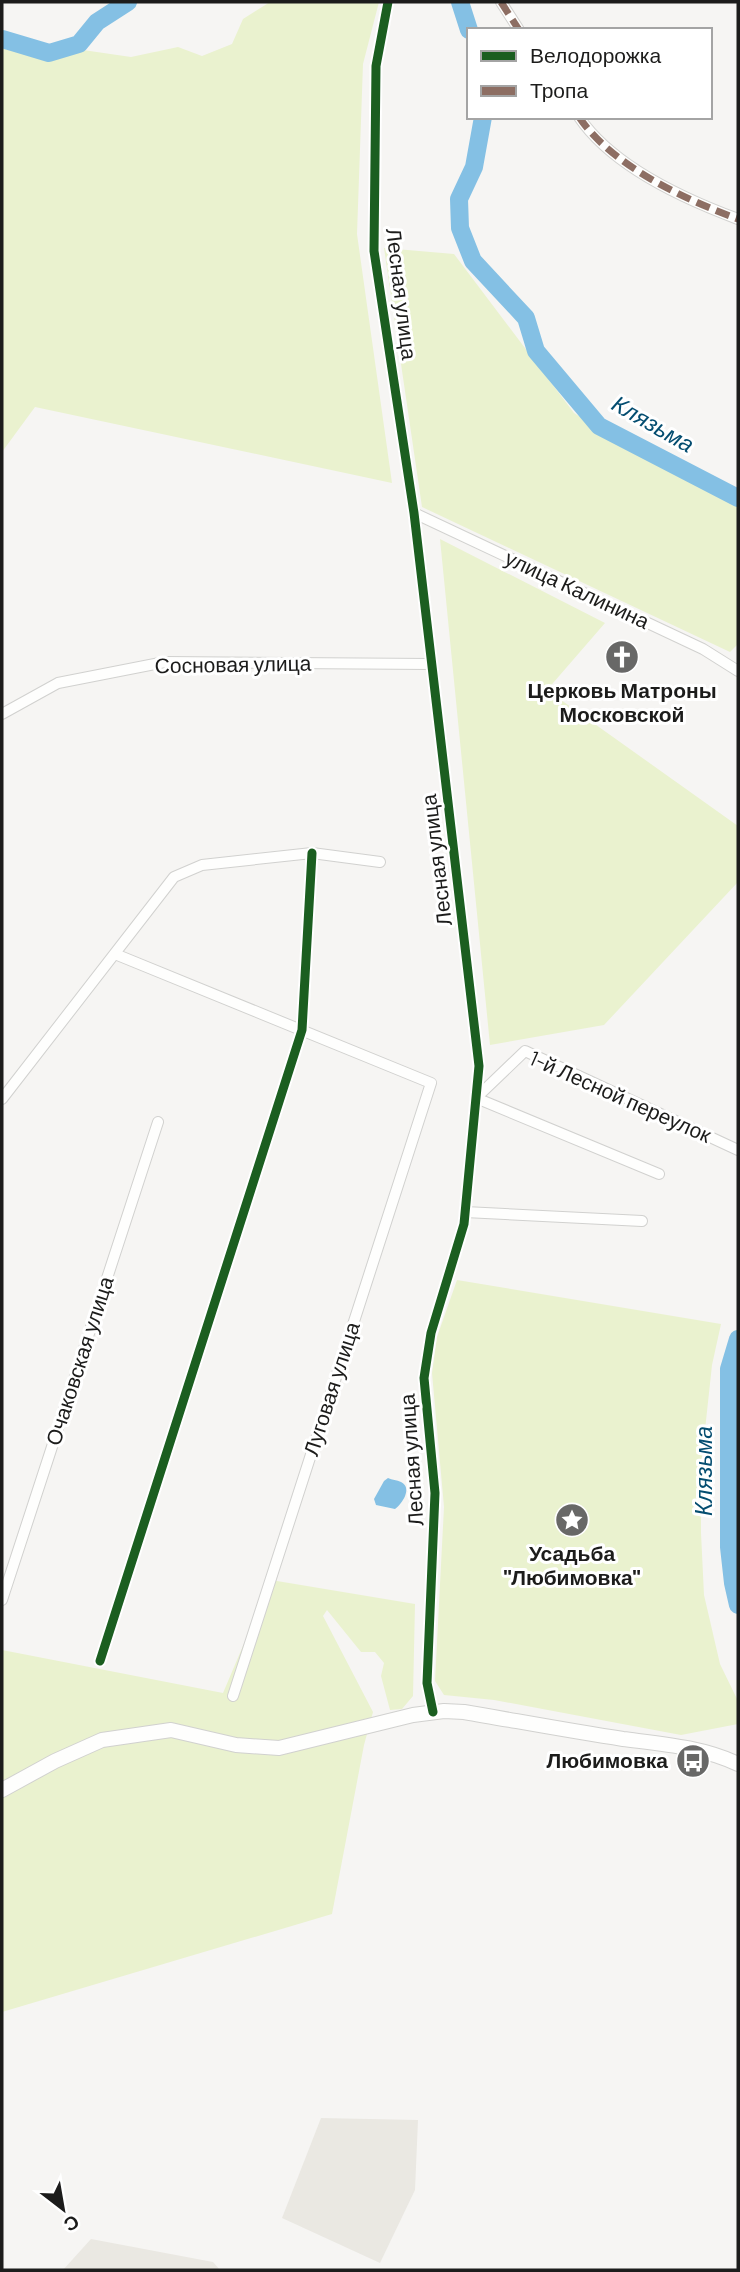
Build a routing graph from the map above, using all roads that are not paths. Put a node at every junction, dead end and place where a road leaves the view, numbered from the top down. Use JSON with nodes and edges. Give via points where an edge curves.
{"nodes":[{"id":1,"x":388,"y":2,"type":"edge"},
{"id":2,"x":501,"y":2,"type":"edge"},
{"id":3,"x":518,"y":28,"type":"edge"},
{"id":4,"x":581,"y":119,"type":"edge"},
{"id":5,"x":738,"y":219,"type":"edge"},
{"id":6,"x":414,"y":513,"type":"junction"},
{"id":7,"x":432,"y":664,"type":"junction"},
{"id":8,"x":738,"y":671,"type":"edge"},
{"id":9,"x":2,"y":714,"type":"edge"},
{"id":10,"x":312,"y":853,"type":"junction"},
{"id":11,"x":380,"y":862,"type":"dead end"},
{"id":12,"x":115,"y":954,"type":"junction"},
{"id":13,"x":302,"y":1030,"type":"junction"},
{"id":14,"x":476,"y":1098,"type":"junction"},
{"id":15,"x":2,"y":1099,"type":"edge"},
{"id":16,"x":158,"y":1122,"type":"dead end"},
{"id":17,"x":738,"y":1150,"type":"edge"},
{"id":18,"x":659,"y":1174,"type":"dead end"},
{"id":19,"x":465,"y":1212,"type":"junction"},
{"id":20,"x":642,"y":1221,"type":"dead end"},
{"id":21,"x":2,"y":1600,"type":"edge"},
{"id":22,"x":100,"y":1661,"type":"dead end"},
{"id":23,"x":233,"y":1696,"type":"dead end"},
{"id":24,"x":433,"y":1712,"type":"junction"},
{"id":25,"x":738,"y":1764,"type":"edge"},
{"id":26,"x":2,"y":1790,"type":"edge"}],
"edges":[{"from":1,"to":6,"type":"street","name":"Лесная улица","via":[[376,66],[374,251]]},
{"from":2,"to":3,"type":"street"},
{"from":4,"to":5,"type":"street","via":[[597,139],[641,172],[690,201]]},
{"from":6,"to":7,"type":"street","name":"Лесная улица"},
{"from":6,"to":8,"type":"street","name":"улица Калинина","via":[[703,649]]},
{"from":7,"to":9,"type":"street","name":"Сосновая улица","via":[[165,662],[58,682]]},
{"from":7,"to":14,"type":"street","name":"Лесная улица","via":[[479,1066]]},
{"from":10,"to":11,"type":"street"},
{"from":10,"to":12,"type":"street","via":[[202,865],[174,877]]},
{"from":10,"to":13,"type":"street"},
{"from":12,"to":13,"type":"street"},
{"from":12,"to":15,"type":"street"},
{"from":13,"to":22,"type":"street"},
{"from":13,"to":23,"type":"street","name":"Луговая улица","via":[[431,1083]]},
{"from":14,"to":17,"type":"street","name":"1-й Лесной переулок","via":[[525,1051]]},
{"from":14,"to":18,"type":"street"},
{"from":14,"to":19,"type":"street","name":"Лесная улица"},
{"from":16,"to":21,"type":"street","name":"Очаковская улица"},
{"from":19,"to":20,"type":"street"},
{"from":19,"to":24,"type":"street","name":"Лесная улица","via":[[431,1334],[424,1378],[435,1493],[427,1683]]},
{"from":24,"to":25,"type":"main road","via":[[464,1712],[677,1745]]},
{"from":24,"to":26,"type":"main road","via":[[279,1748],[236,1745],[171,1730],[102,1740]]}]}
